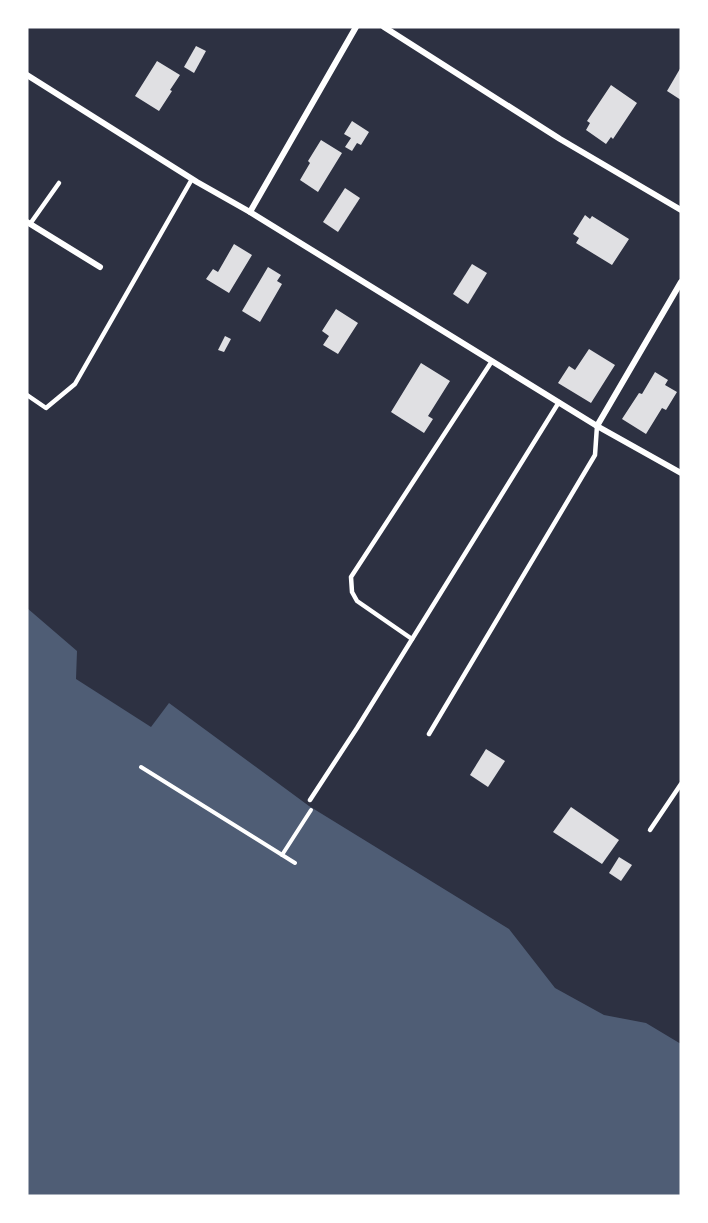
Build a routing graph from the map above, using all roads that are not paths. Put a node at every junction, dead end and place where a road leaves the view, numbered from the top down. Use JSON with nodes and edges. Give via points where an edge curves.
{"nodes":[{"id":1,"x":356,"y":27,"type":"edge"},
{"id":2,"x":384,"y":27,"type":"edge"},
{"id":3,"x":27,"y":75,"type":"edge"},
{"id":4,"x":192,"y":178,"type":"junction"},
{"id":5,"x":59,"y":183,"type":"dead end"},
{"id":6,"x":681,"y":210,"type":"edge"},
{"id":7,"x":250,"y":212,"type":"junction"},
{"id":8,"x":29,"y":223,"type":"edge"},
{"id":9,"x":100,"y":267,"type":"dead end"},
{"id":10,"x":681,"y":282,"type":"edge"},
{"id":11,"x":492,"y":361,"type":"junction"},
{"id":12,"x":27,"y":395,"type":"edge"},
{"id":13,"x":559,"y":402,"type":"junction"},
{"id":14,"x":597,"y":426,"type":"junction"},
{"id":15,"x":681,"y":473,"type":"edge"},
{"id":16,"x":412,"y":639,"type":"junction"},
{"id":17,"x":429,"y":734,"type":"dead end"},
{"id":18,"x":681,"y":784,"type":"edge"},
{"id":19,"x":310,"y":800,"type":"dead end"},
{"id":20,"x":650,"y":830,"type":"dead end"}],
"edges":[{"from":1,"to":7,"type":"street"},
{"from":2,"to":6,"type":"street","via":[[560,139]]},
{"from":3,"to":4,"type":"street"},
{"from":4,"to":7,"type":"street"},
{"from":4,"to":12,"type":"lane","via":[[75,384],[46,408]]},
{"from":5,"to":8,"type":"lane"},
{"from":7,"to":11,"type":"street"},
{"from":8,"to":9,"type":"street"},
{"from":10,"to":14,"type":"street"},
{"from":11,"to":13,"type":"street"},
{"from":11,"to":16,"type":"lane","via":[[351,577],[357,601]]},
{"from":13,"to":14,"type":"street"},
{"from":13,"to":16,"type":"lane"},
{"from":14,"to":15,"type":"street"},
{"from":14,"to":17,"type":"lane","via":[[595,455]]},
{"from":16,"to":19,"type":"lane"},
{"from":18,"to":20,"type":"lane"}]}
